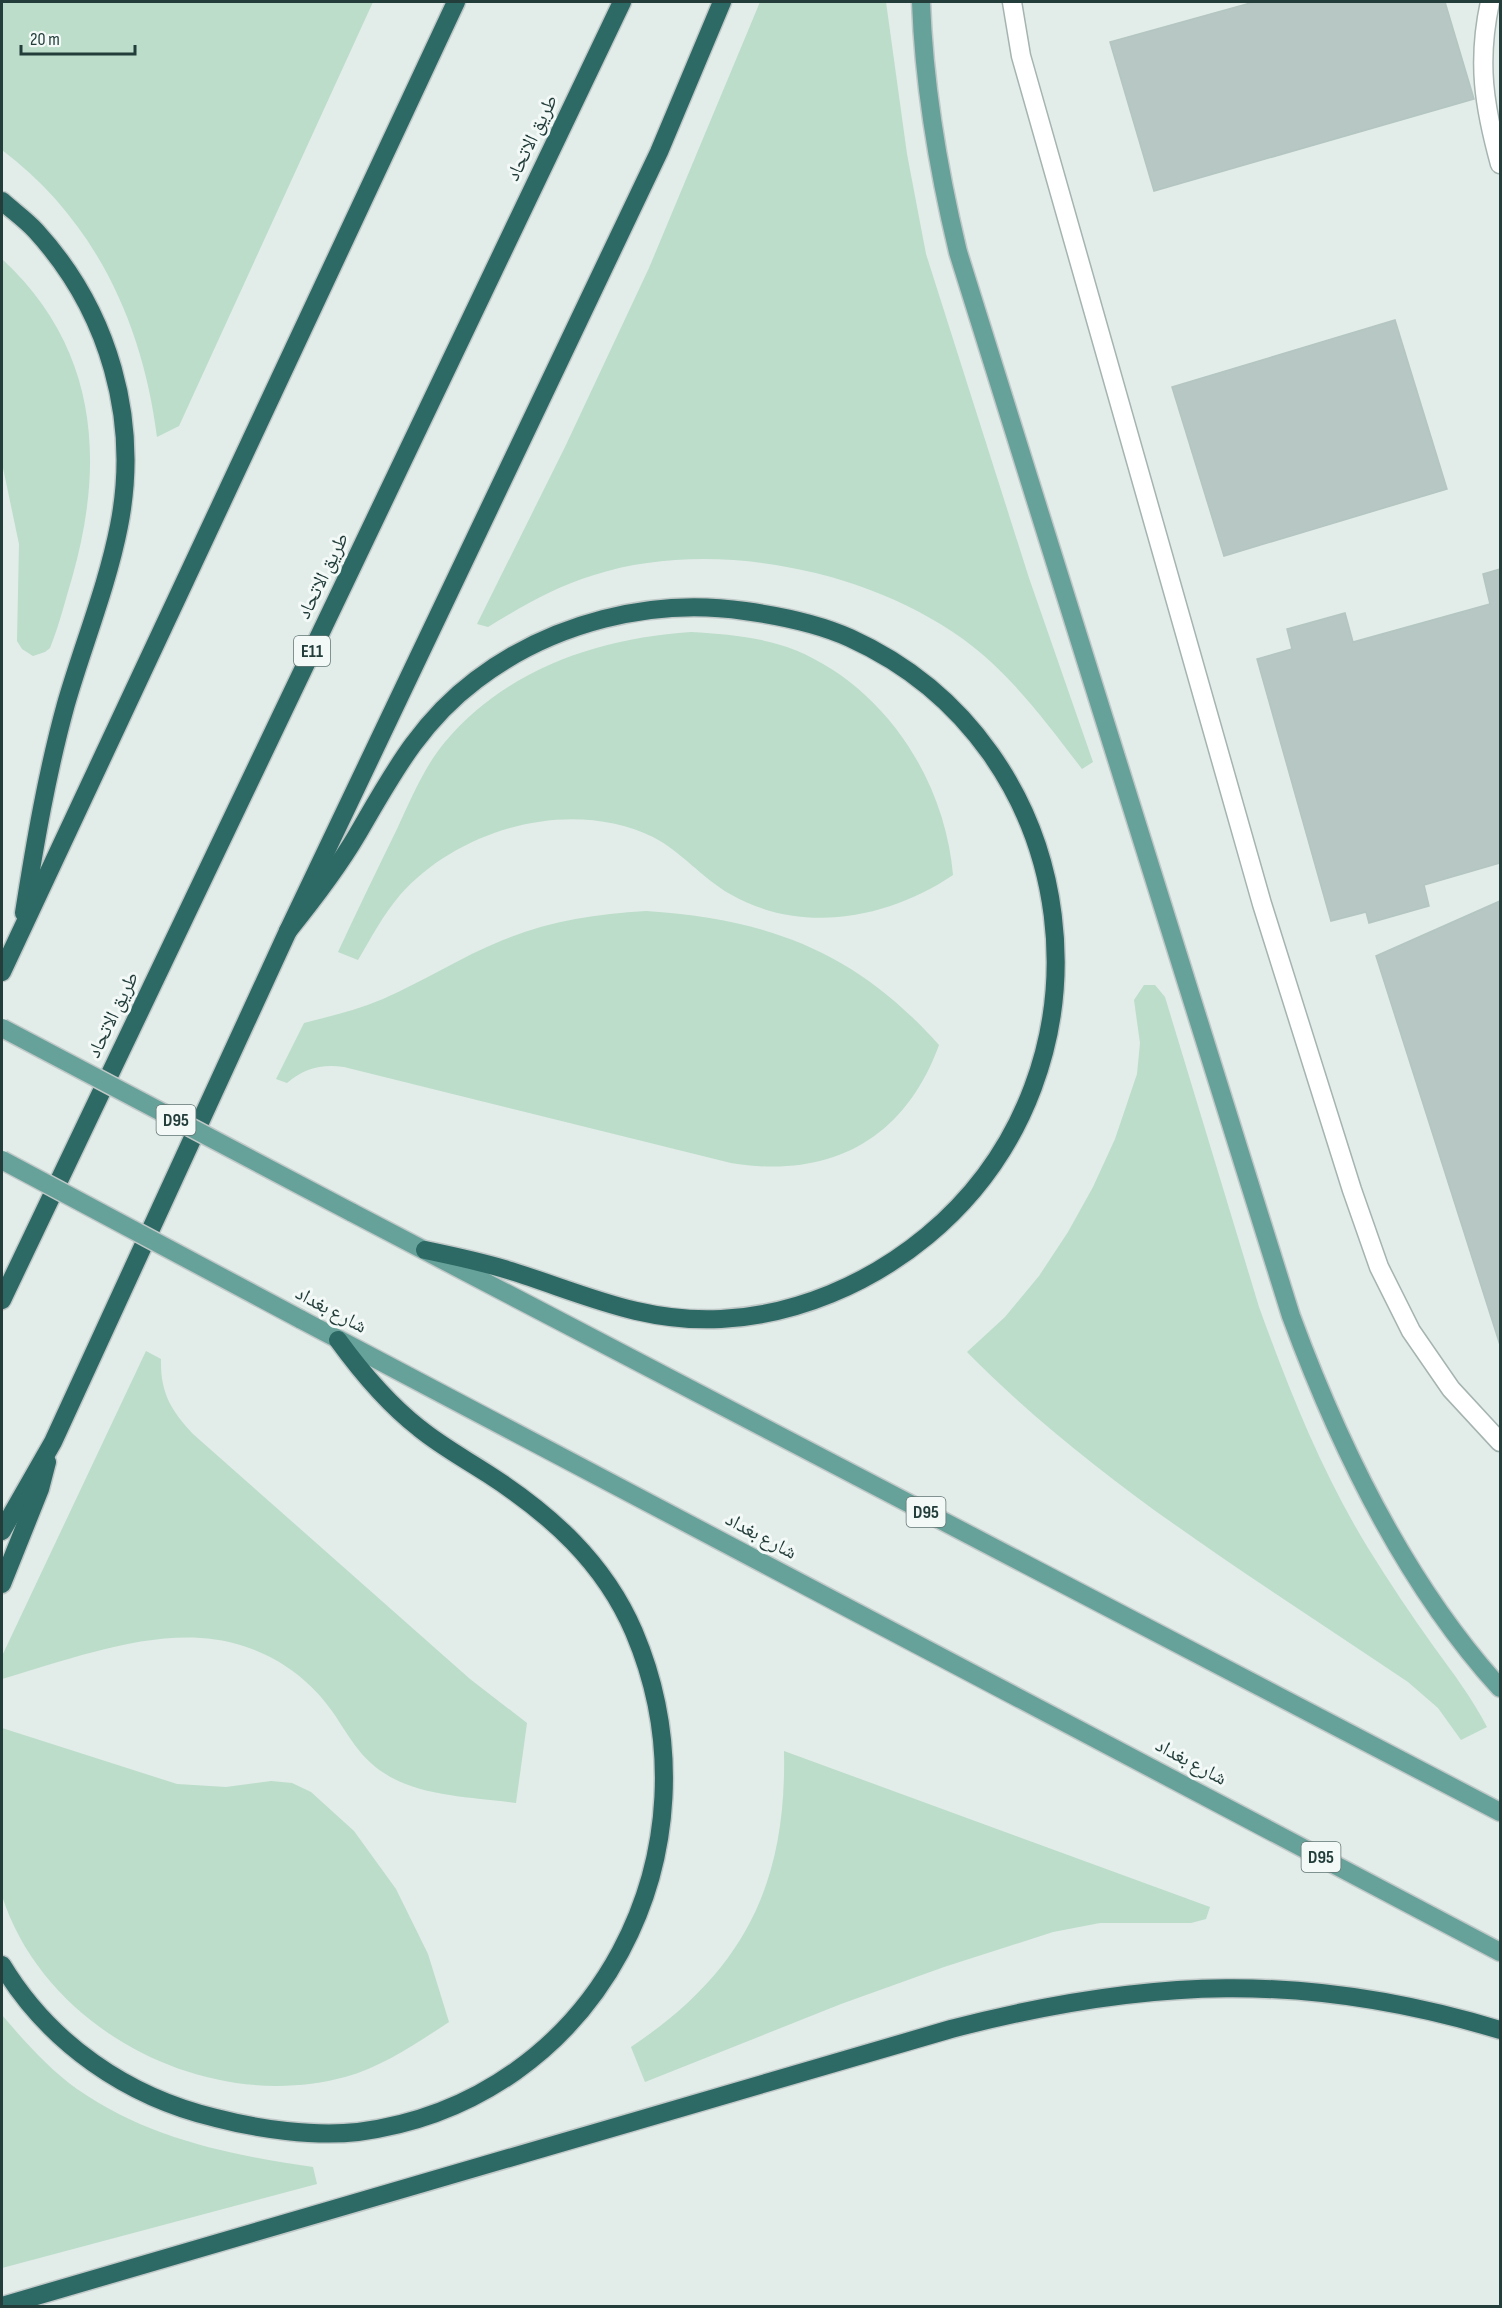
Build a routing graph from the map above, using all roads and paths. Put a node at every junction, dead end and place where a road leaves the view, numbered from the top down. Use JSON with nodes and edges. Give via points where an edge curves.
{"nodes":[{"id":1,"x":456,"y":2,"type":"edge"},
{"id":2,"x":622,"y":2,"type":"edge"},
{"id":3,"x":722,"y":2,"type":"edge"},
{"id":4,"x":921,"y":2,"type":"edge"},
{"id":5,"x":1012,"y":2,"type":"edge"},
{"id":6,"x":1490,"y":2,"type":"edge"},
{"id":7,"x":1500,"y":164,"type":"edge"},
{"id":8,"x":2,"y":201,"type":"edge"},
{"id":9,"x":288,"y":931,"type":"junction"},
{"id":10,"x":21,"y":933,"type":"junction"},
{"id":11,"x":2,"y":972,"type":"edge"},
{"id":12,"x":2,"y":1028,"type":"edge"},
{"id":13,"x":2,"y":1160,"type":"edge"},
{"id":14,"x":425,"y":1250,"type":"junction"},
{"id":15,"x":2,"y":1300,"type":"edge"},
{"id":16,"x":338,"y":1340,"type":"junction"},
{"id":17,"x":53,"y":1442,"type":"junction"},
{"id":18,"x":1500,"y":1442,"type":"edge"},
{"id":19,"x":2,"y":1531,"type":"edge"},
{"id":20,"x":2,"y":1584,"type":"edge"},
{"id":21,"x":1500,"y":1688,"type":"edge"},
{"id":22,"x":1500,"y":1812,"type":"edge"},
{"id":23,"x":1500,"y":1952,"type":"edge"},
{"id":24,"x":2,"y":1965,"type":"edge"},
{"id":25,"x":1500,"y":2030,"type":"edge"},
{"id":26,"x":2,"y":2306,"type":"edge"}],
"edges":[{"from":1,"to":10,"type":"highway"},
{"from":2,"to":15,"type":"highway","name":"طريق الاتحاد","number":"E11"},
{"from":3,"to":9,"type":"highway","via":[[659,152]]},
{"from":4,"to":21,"type":"main road","via":[[940,178],[958,252],[1291,1316],[1335,1427],[1377,1509],[1432,1598]]},
{"from":5,"to":18,"type":"street","via":[[1022,57],[1262,904],[1352,1190],[1379,1267],[1411,1331],[1451,1389]]},
{"from":6,"to":7,"type":"street","via":[[1483,33],[1482,76]]},
{"from":8,"to":10,"type":"highway","via":[[35,231],[71,277],[100,328],[118,383],[127,441],[119,526],[60,727],[44,795]]},
{"from":9,"to":14,"type":"highway","via":[[337,867],[420,732],[447,704],[478,678],[532,644],[593,621],[657,608],[722,607],[786,617],[848,637],[894,662],[936,694],[973,731],[1004,773],[1028,820],[1045,869],[1055,921],[1057,973],[1051,1025],[1039,1075],[1018,1124],[996,1161],[939,1226],[906,1253],[869,1276],[789,1308],[754,1316],[708,1319],[649,1315],[615,1307],[505,1269]]},
{"from":9,"to":17,"type":"highway"},
{"from":10,"to":11,"type":"highway"},
{"from":12,"to":14,"type":"main road","number":"D95","bridge":true},
{"from":13,"to":16,"type":"main road","name":"شارع بغداد","number":"D95","bridge":true},
{"from":14,"to":22,"type":"main road","number":"D95"},
{"from":16,"to":23,"type":"main road","name":"شارع بغداد","number":"D95"},
{"from":16,"to":24,"type":"highway","via":[[388,1402],[418,1428],[560,1527],[602,1574],[633,1630],[654,1692],[665,1772],[658,1854],[632,1932],[586,2004],[556,2038],[522,2066],[484,2090],[444,2108],[356,2132],[247,2126],[192,2113],[141,2092],[93,2064],[62,2040],[34,2012]]},
{"from":17,"to":19,"type":"highway"},
{"from":17,"to":20,"type":"highway","via":[[40,1489]]},
{"from":25,"to":26,"type":"highway","via":[[1391,2001],[1321,1991],[1247,1987],[1129,1993],[1024,2010]]}]}
